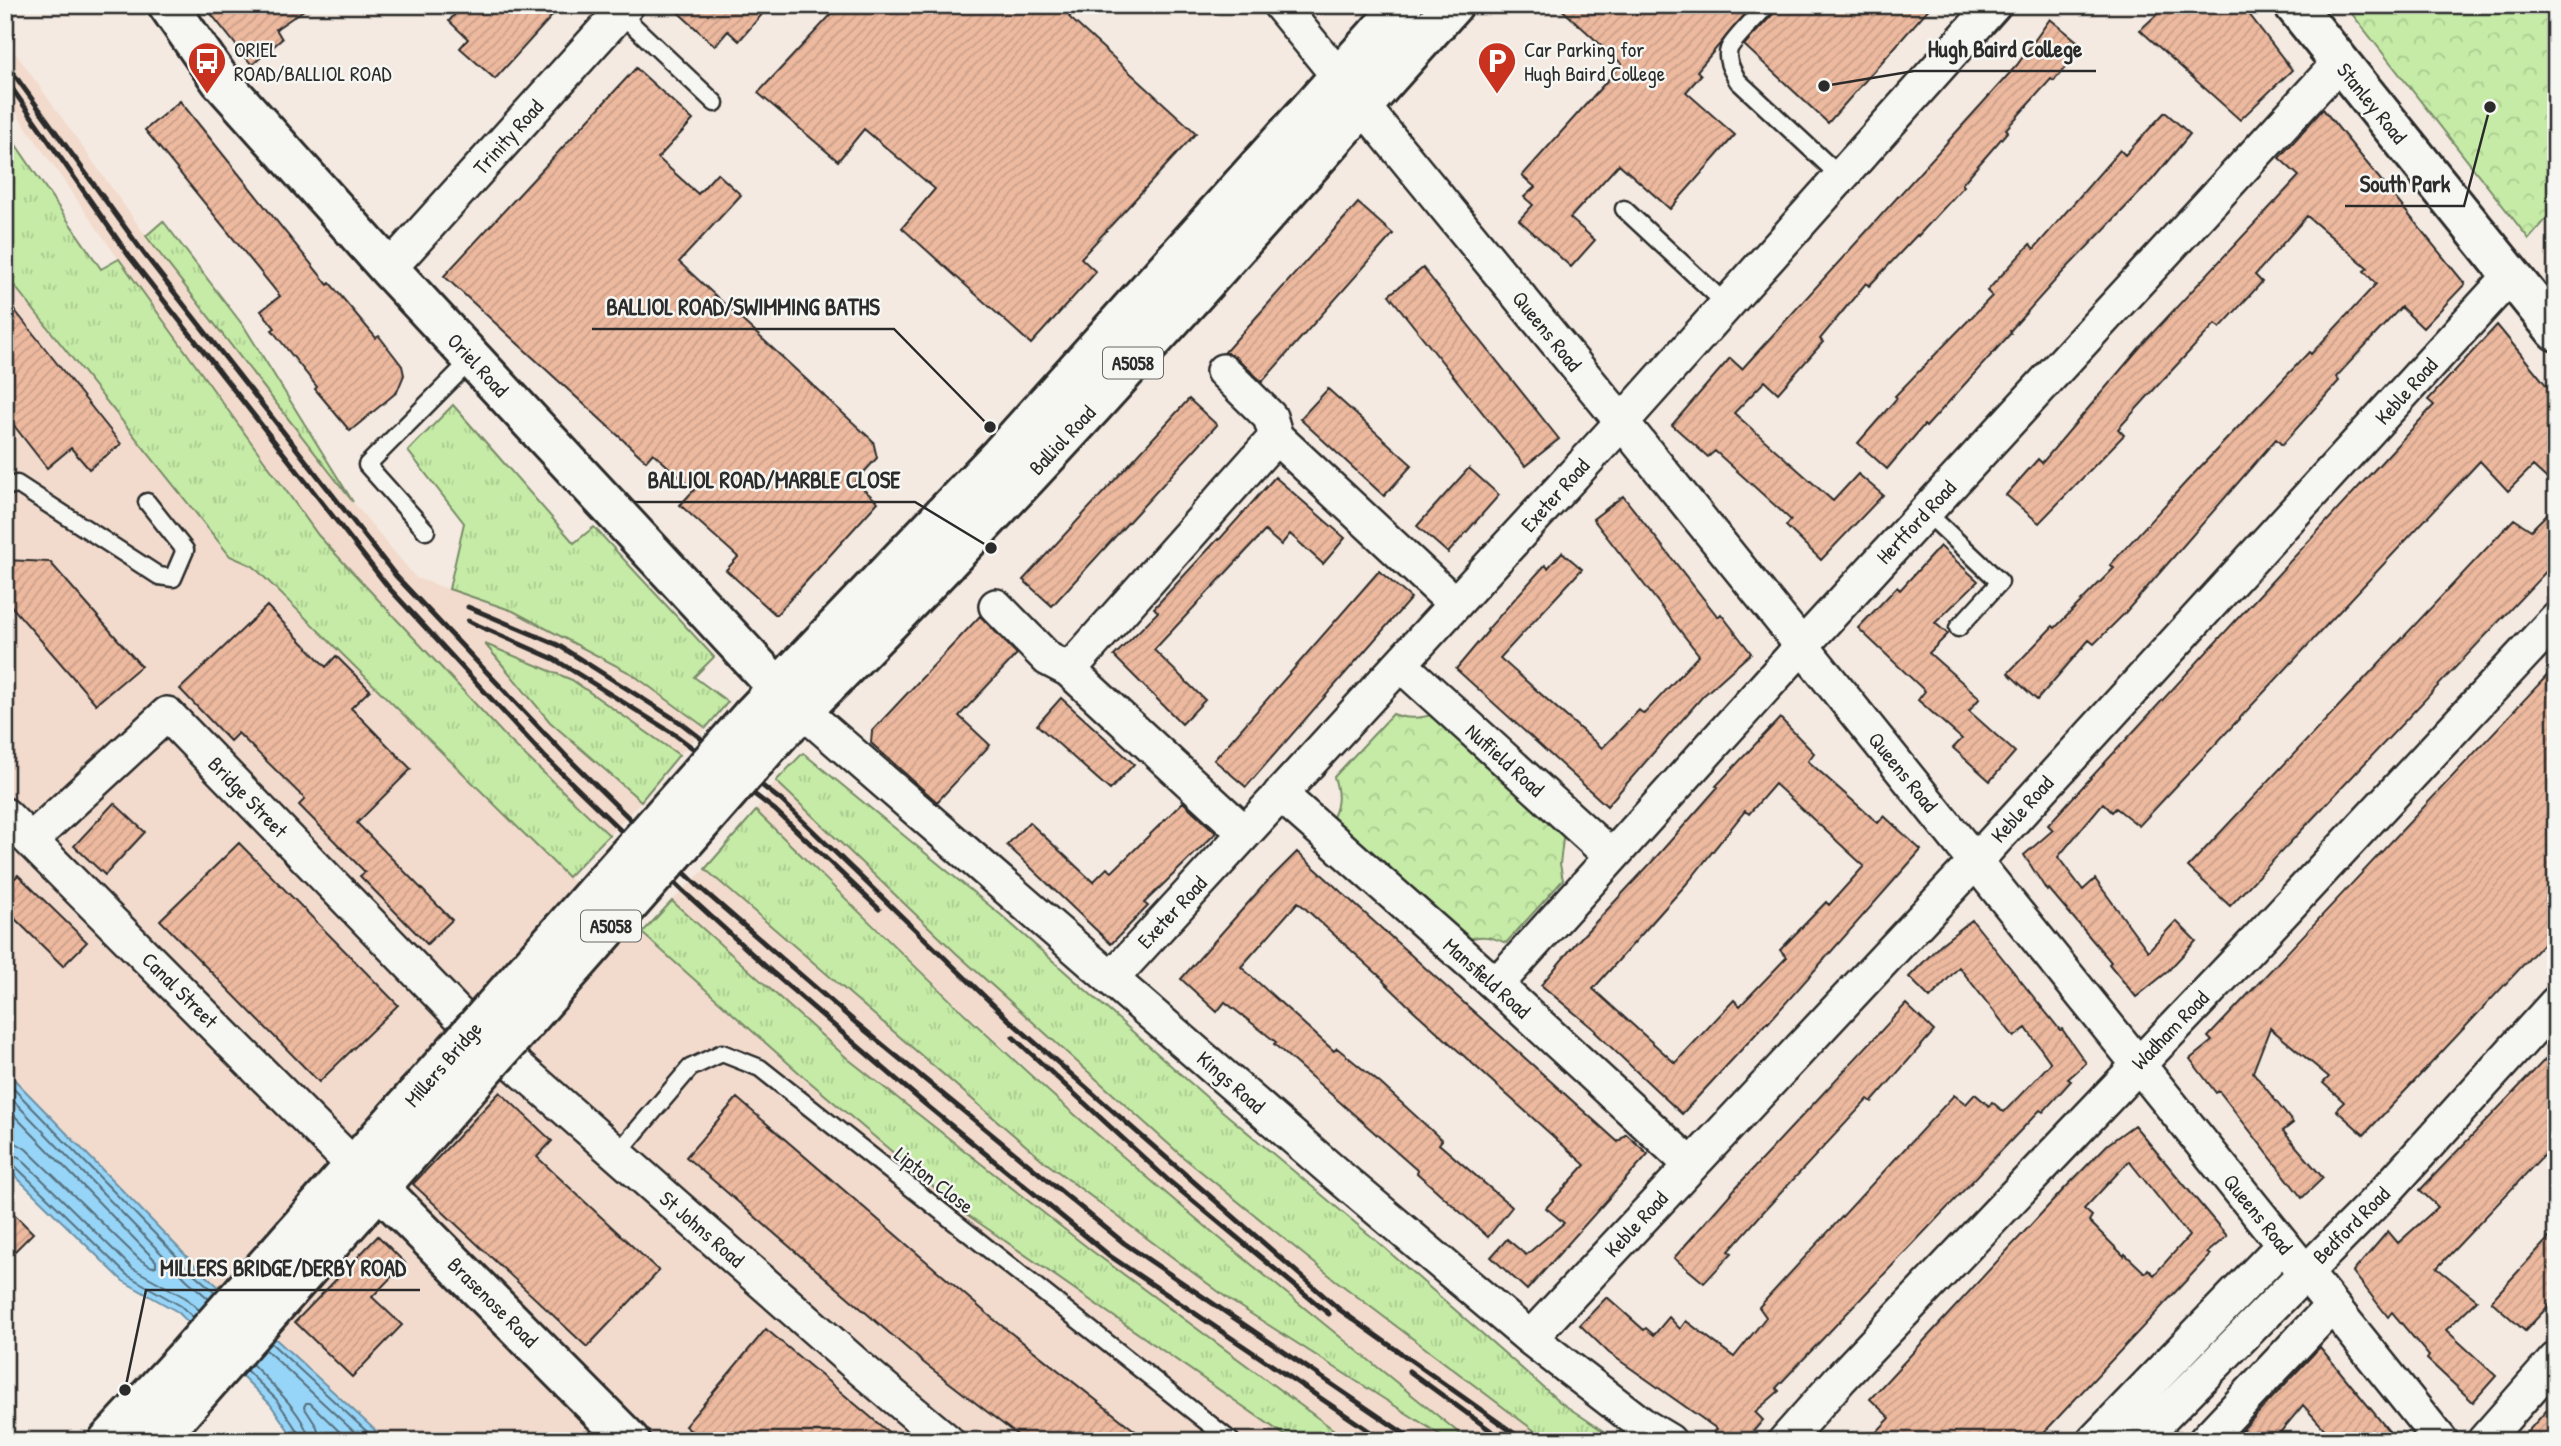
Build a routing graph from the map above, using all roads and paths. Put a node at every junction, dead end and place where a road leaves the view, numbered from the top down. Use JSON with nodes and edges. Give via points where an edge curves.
{"nodes":[{"id":1,"x":168,"y":5,"type":"edge"},
{"id":2,"x":1280,"y":5,"type":"edge"},
{"id":3,"x":1403,"y":5,"type":"edge"},
{"id":4,"x":1453,"y":5,"type":"edge"},
{"id":5,"x":1768,"y":5,"type":"edge"},
{"id":6,"x":1994,"y":5,"type":"edge"},
{"id":7,"x":2294,"y":5,"type":"edge"},
{"id":8,"x":623,"y":9,"type":"edge"},
{"id":9,"x":2340,"y":62,"type":"junction"},
{"id":10,"x":1351,"y":93,"type":"junction"},
{"id":11,"x":715,"y":103,"type":"dead end"},
{"id":12,"x":1841,"y":177,"type":"junction"},
{"id":13,"x":1624,"y":209,"type":"dead end"},
{"id":14,"x":389,"y":270,"type":"junction"},
{"id":15,"x":2510,"y":276,"type":"junction"},
{"id":16,"x":1727,"y":304,"type":"junction"},
{"id":17,"x":2556,"y":331,"type":"edge"},
{"id":18,"x":472,"y":359,"type":"junction"},
{"id":19,"x":1223,"y":371,"type":"dead end"},
{"id":20,"x":1622,"y":422,"type":"junction"},
{"id":21,"x":1276,"y":437,"type":"junction"},
{"id":22,"x":5,"y":487,"type":"edge"},
{"id":23,"x":147,"y":502,"type":"dead end"},
{"id":24,"x":1926,"y":512,"type":"junction"},
{"id":25,"x":426,"y":531,"type":"dead end"},
{"id":26,"x":1455,"y":604,"type":"junction"},
{"id":27,"x":996,"y":606,"type":"dead end"},
{"id":28,"x":2556,"y":619,"type":"edge"},
{"id":29,"x":1958,"y":628,"type":"dead end"},
{"id":30,"x":1802,"y":646,"type":"junction"},
{"id":31,"x":1400,"y":664,"type":"junction"},
{"id":32,"x":1069,"y":670,"type":"junction"},
{"id":33,"x":778,"y":712,"type":"junction"},
{"id":34,"x":1280,"y":794,"type":"junction"},
{"id":35,"x":5,"y":815,"type":"edge"},
{"id":36,"x":1245,"y":833,"type":"junction"},
{"id":37,"x":31,"y":840,"type":"junction"},
{"id":38,"x":1611,"y":856,"type":"junction"},
{"id":39,"x":1975,"y":862,"type":"junction"},
{"id":40,"x":1111,"y":979,"type":"junction"},
{"id":41,"x":1496,"y":985,"type":"junction"},
{"id":42,"x":2556,"y":1003,"type":"edge"},
{"id":43,"x":458,"y":1014,"type":"joint"},
{"id":44,"x":2137,"y":1064,"type":"junction"},
{"id":45,"x":617,"y":1154,"type":"junction"},
{"id":46,"x":1691,"y":1165,"type":"junction"},
{"id":47,"x":354,"y":1190,"type":"junction"},
{"id":48,"x":2283,"y":1245,"type":"junction"},
{"id":49,"x":2304,"y":1271,"type":"junction"},
{"id":50,"x":2332,"y":1306,"type":"junction"},
{"id":51,"x":1531,"y":1338,"type":"junction"},
{"id":52,"x":2556,"y":1360,"type":"edge"},
{"id":53,"x":199,"y":1367,"type":"junction"},
{"id":54,"x":108,"y":1441,"type":"edge"},
{"id":55,"x":156,"y":1441,"type":"edge"},
{"id":56,"x":631,"y":1441,"type":"edge"},
{"id":57,"x":947,"y":1441,"type":"edge"},
{"id":58,"x":1231,"y":1441,"type":"edge"},
{"id":59,"x":1669,"y":1441,"type":"edge"},
{"id":60,"x":1785,"y":1441,"type":"edge"},
{"id":61,"x":2094,"y":1441,"type":"edge"},
{"id":62,"x":2139,"y":1441,"type":"edge"},
{"id":63,"x":2205,"y":1441,"type":"edge"},
{"id":64,"x":2441,"y":1441,"type":"edge"},
{"id":65,"x":2484,"y":1441,"type":"edge"}],
"edges":[{"from":1,"to":14,"type":"main road","name":"Oriel Road","via":[[220,80]]},
{"from":2,"to":10,"type":"street","name":"Queens Road"},
{"from":3,"to":10,"type":"main road","name":"Balliol Road","number":"A5058"},
{"from":4,"to":10,"type":"main road","name":"Balliol Road","number":"A5058"},
{"from":5,"to":12,"type":"lane","via":[[1729,48],[1732,71]]},
{"from":6,"to":12,"type":"street","name":"Exeter Road"},
{"from":7,"to":9,"type":"main road","name":"Stanley Road"},
{"from":8,"to":11,"type":"lane"},
{"from":8,"to":14,"type":"street","name":"Trinity Road"},
{"from":9,"to":15,"type":"main road","name":"Stanley Road"},
{"from":9,"to":24,"type":"street","name":"Hertford Road"},
{"from":10,"to":20,"type":"street","name":"Queens Road"},
{"from":10,"to":33,"type":"main road","name":"Balliol Road","number":"A5058","via":[[1000,455]]},
{"from":12,"to":16,"type":"street","name":"Exeter Road"},
{"from":13,"to":16,"type":"lane"},
{"from":14,"to":18,"type":"main road","name":"Oriel Road"},
{"from":15,"to":17,"type":"main road","name":"Stanley Road"},
{"from":15,"to":39,"type":"street","name":"Keble Road"},
{"from":16,"to":20,"type":"street","name":"Exeter Road"},
{"from":18,"to":25,"type":"lane","via":[[367,465]]},
{"from":18,"to":33,"type":"main road","name":"Oriel Road"},
{"from":19,"to":21,"type":"street","via":[[1270,417]]},
{"from":20,"to":26,"type":"street","name":"Exeter Road"},
{"from":20,"to":30,"type":"street","name":"Queens Road"},
{"from":21,"to":26,"type":"street"},
{"from":21,"to":32,"type":"street"},
{"from":22,"to":23,"type":"lane","via":[[17,484],[159,576],[173,578],[185,550]]},
{"from":24,"to":29,"type":"lane","via":[[2000,582]]},
{"from":24,"to":30,"type":"street","name":"Hertford Road"},
{"from":26,"to":31,"type":"street","name":"Exeter Road"},
{"from":27,"to":32,"type":"street","via":[[1048,659]]},
{"from":28,"to":44,"type":"street","name":"Wadham Road"},
{"from":30,"to":38,"type":"street","name":"Hertford Road"},
{"from":30,"to":39,"type":"street","name":"Queens Road"},
{"from":31,"to":34,"type":"street","name":"Exeter Road"},
{"from":31,"to":38,"type":"street","name":"Nuffield Road"},
{"from":32,"to":36,"type":"street"},
{"from":33,"to":40,"type":"street","name":"Kings Road"},
{"from":33,"to":47,"type":"main road","name":"Millers Bridge","number":"A5058","bridge":true},
{"from":34,"to":36,"type":"street","name":"Exeter Road"},
{"from":34,"to":41,"type":"street","name":"Mansfield Road"},
{"from":35,"to":37,"type":"street","name":"Canal Street"},
{"from":36,"to":40,"type":"street","name":"Exeter Road"},
{"from":37,"to":43,"type":"street","name":"Bridge Street","via":[[167,714]]},
{"from":37,"to":47,"type":"street","name":"Canal Street"},
{"from":38,"to":41,"type":"street","name":"Hertford Road"},
{"from":39,"to":44,"type":"street","name":"Queens Road"},
{"from":39,"to":46,"type":"street","name":"Keble Road"},
{"from":40,"to":51,"type":"street","name":"Kings Road"},
{"from":41,"to":46,"type":"street","name":"Mansfield Road"},
{"from":42,"to":49,"type":"street","name":"Bedford Road","via":[[2384,1193]]},
{"from":43,"to":45,"type":"street","name":"St Johns Road"},
{"from":44,"to":48,"type":"street","name":"Queens Road"},
{"from":44,"to":60,"type":"street","name":"Wadham Road"},
{"from":45,"to":57,"type":"street","name":"St Johns Road"},
{"from":45,"to":58,"type":"lane","name":"Lipton Close","via":[[690,1068],[722,1053],[760,1069]]},
{"from":46,"to":51,"type":"street","name":"Keble Road"},
{"from":47,"to":53,"type":"main road","name":"Millers Bridge","number":"A5058"},
{"from":47,"to":56,"type":"main road","name":"Brasenose Road"},
{"from":48,"to":49,"type":"street","name":"Queens Road"},
{"from":48,"to":61,"type":"street","name":"Bedford Road"},
{"from":49,"to":50,"type":"street","name":"Queens Road"},
{"from":49,"to":62,"type":"street","name":"Bedford Road"},
{"from":50,"to":63,"type":"street"},
{"from":50,"to":64,"type":"street","name":"Queens Road"},
{"from":51,"to":59,"type":"street","name":"Kings Road"},
{"from":52,"to":65,"type":"street"},
{"from":53,"to":54,"type":"main road","name":"Millers Bridge","number":"A5058"},
{"from":53,"to":55,"type":"main road","name":"Millers Bridge","number":"A5058"}]}
